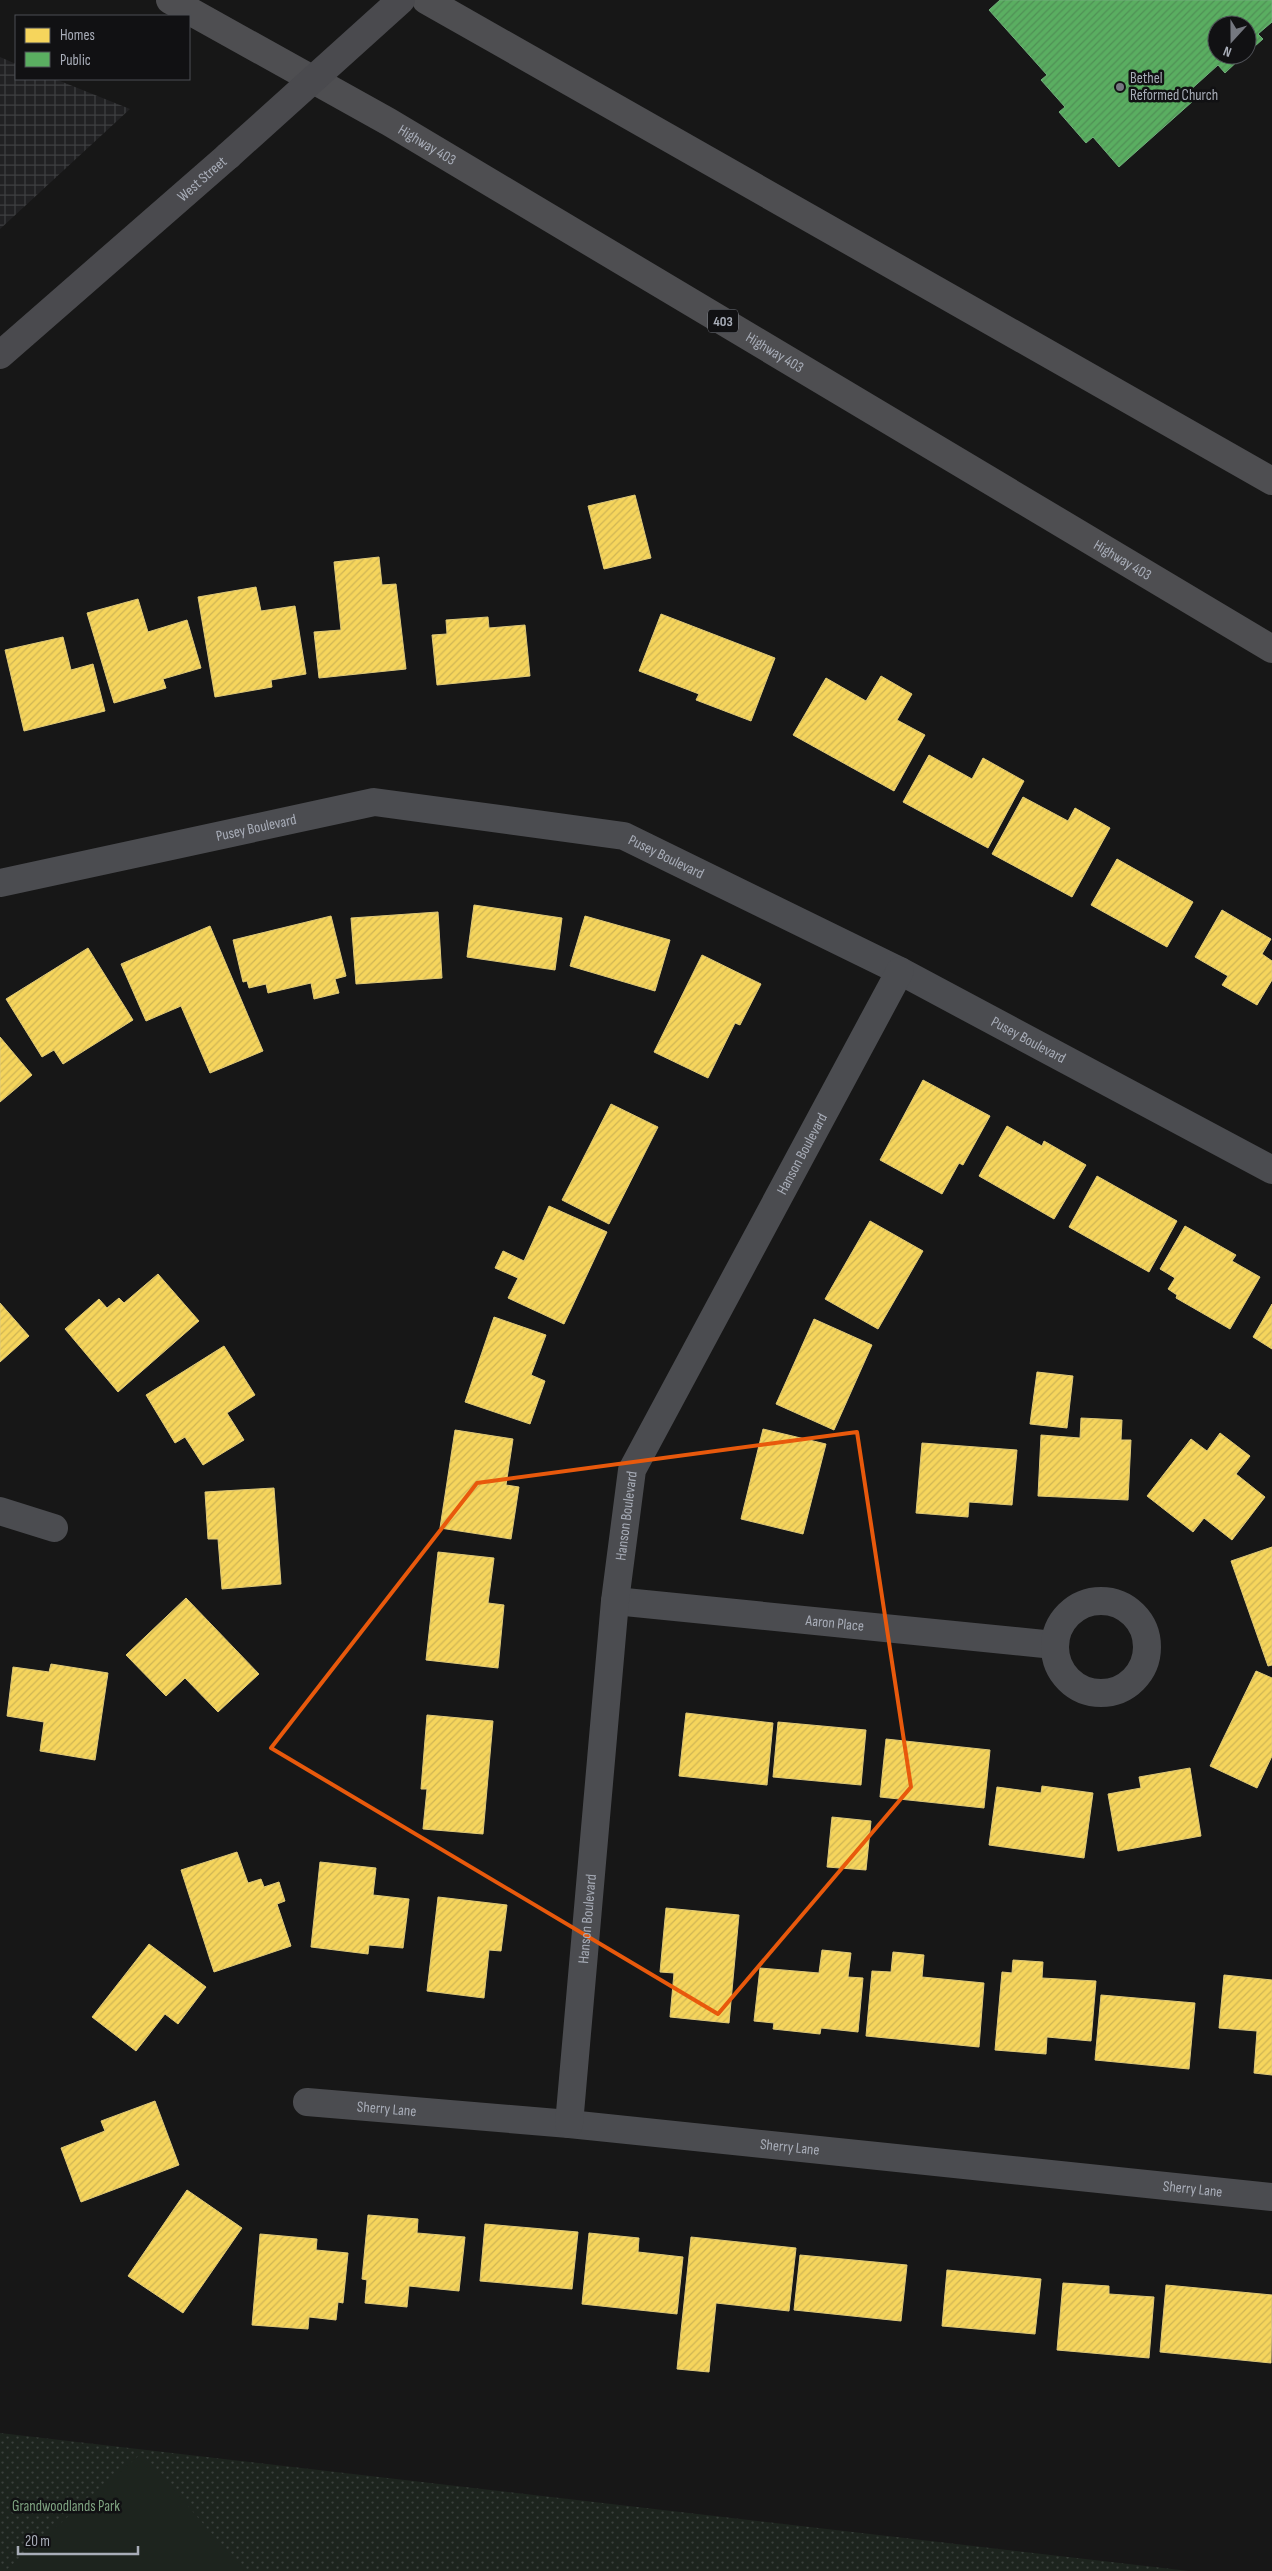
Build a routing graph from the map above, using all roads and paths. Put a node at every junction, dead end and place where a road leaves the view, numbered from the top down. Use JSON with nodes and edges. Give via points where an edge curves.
{"nodes":[{"id":1,"x":170,"y":0,"type":"edge"},
{"id":2,"x":401,"y":0,"type":"edge"},
{"id":3,"x":426,"y":0,"type":"edge"},
{"id":4,"x":0,"y":355,"type":"edge"},
{"id":5,"x":1272,"y":481,"type":"edge"},
{"id":6,"x":1272,"y":649,"type":"edge"},
{"id":7,"x":0,"y":883,"type":"edge"},
{"id":8,"x":900,"y":971,"type":"junction"},
{"id":9,"x":1272,"y":1170,"type":"edge"},
{"id":10,"x":0,"y":1511,"type":"edge"},
{"id":11,"x":54,"y":1528,"type":"dead end"},
{"id":12,"x":615,"y":1601,"type":"junction"},
{"id":13,"x":1054,"y":1645,"type":"dead end"},
{"id":14,"x":307,"y":2102,"type":"dead end"},
{"id":15,"x":569,"y":2124,"type":"junction"},
{"id":16,"x":1272,"y":2197,"type":"edge"}],
"edges":[{"from":1,"to":6,"type":"highway","name":"Highway 403","number":"403","via":[[389,122]]},
{"from":2,"to":4,"type":"main road","name":"West Street","bridge":true},
{"from":3,"to":5,"type":"highway"},
{"from":7,"to":8,"type":"street","name":"Pusey Boulevard","via":[[374,802],[624,836]]},
{"from":8,"to":9,"type":"street","name":"Pusey Boulevard"},
{"from":8,"to":12,"type":"street","name":"Hanson Boulevard","via":[[632,1470]]},
{"from":10,"to":11,"type":"street"},
{"from":12,"to":13,"type":"street","name":"Aaron Place"},
{"from":12,"to":15,"type":"street","name":"Hanson Boulevard"},
{"from":14,"to":15,"type":"street","name":"Sherry Lane"},
{"from":15,"to":16,"type":"street","name":"Sherry Lane"}]}
